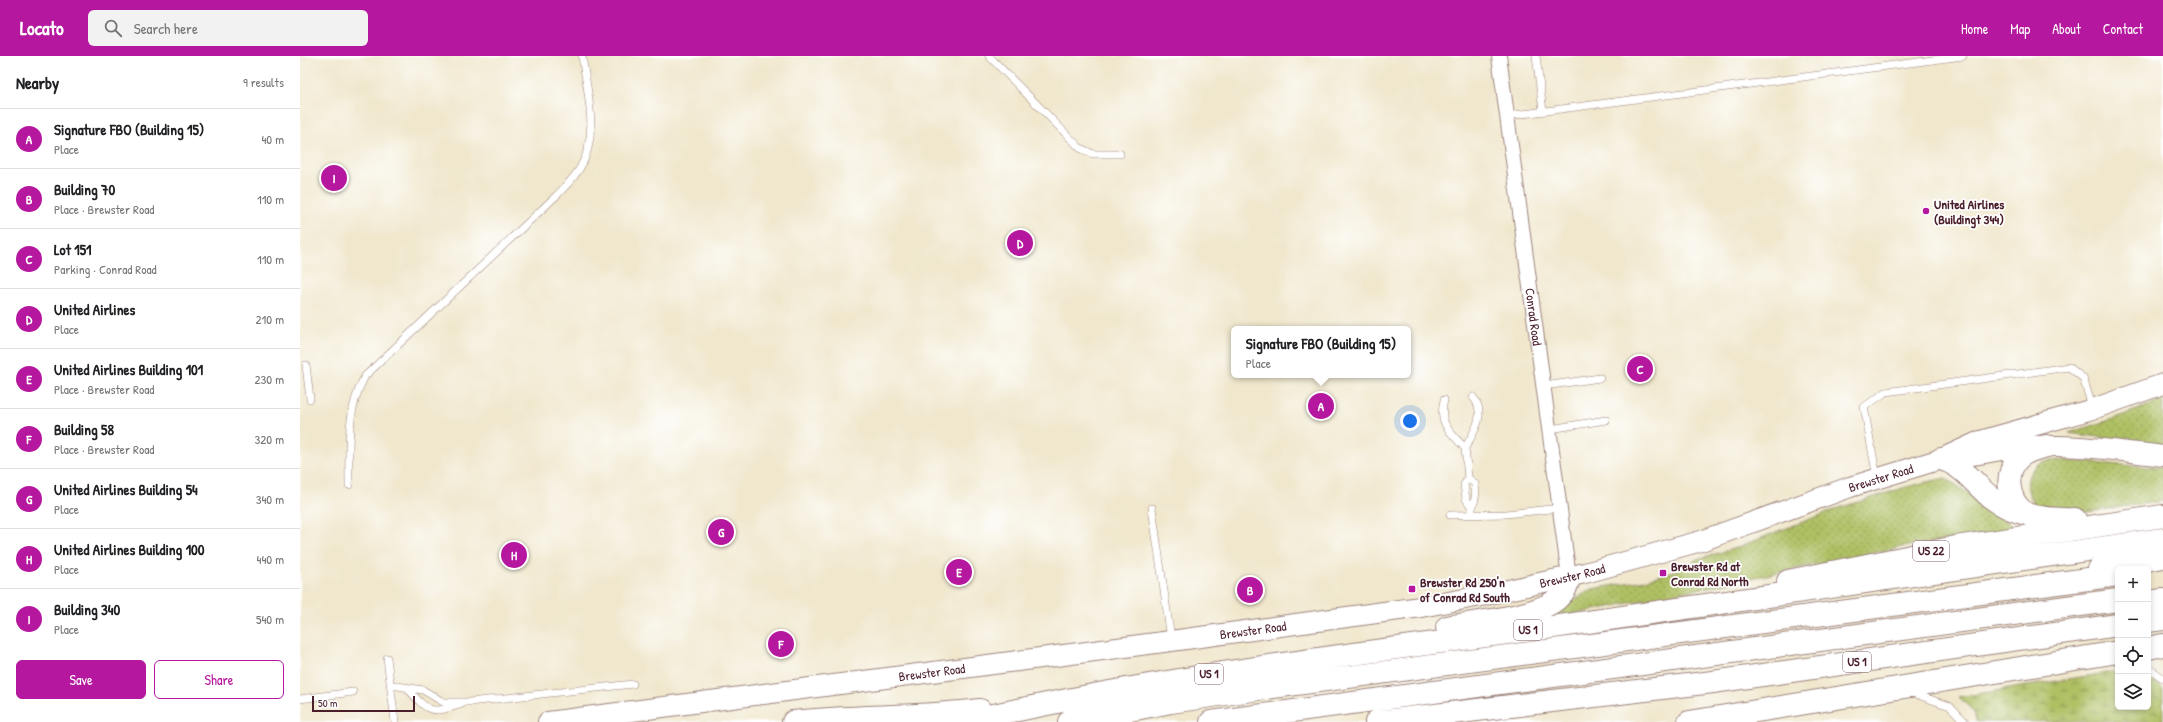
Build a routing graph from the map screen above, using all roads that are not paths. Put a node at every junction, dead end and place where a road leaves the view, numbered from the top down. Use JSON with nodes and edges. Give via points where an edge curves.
{"nodes":[{"id":1,"x":582,"y":56,"type":"edge"},
{"id":2,"x":989,"y":56,"type":"edge"},
{"id":3,"x":1499,"y":56,"type":"edge"},
{"id":4,"x":1536,"y":56,"type":"edge"},
{"id":5,"x":1963,"y":56,"type":"edge"},
{"id":6,"x":1944,"y":57,"type":"edge"},
{"id":7,"x":1543,"y":111,"type":"junction"},
{"id":8,"x":1507,"y":116,"type":"junction"},
{"id":9,"x":1120,"y":154,"type":"dead end"},
{"id":10,"x":306,"y":365,"type":"dead end"},
{"id":11,"x":1600,"y":378,"type":"dead end"},
{"id":12,"x":2163,"y":384,"type":"edge"},
{"id":13,"x":1544,"y":386,"type":"junction"},
{"id":14,"x":1472,"y":396,"type":"dead end"},
{"id":15,"x":310,"y":399,"type":"dead end"},
{"id":16,"x":1444,"y":400,"type":"dead end"},
{"id":17,"x":2093,"y":409,"type":"junction"},
{"id":18,"x":1606,"y":420,"type":"dead end"},
{"id":19,"x":1550,"y":429,"type":"junction"},
{"id":20,"x":2047,"y":446,"type":"junction"},
{"id":21,"x":1465,"y":448,"type":"junction"},
{"id":22,"x":2163,"y":456,"type":"edge"},
{"id":23,"x":1941,"y":459,"type":"junction"},
{"id":24,"x":1468,"y":478,"type":"junction"},
{"id":25,"x":1877,"y":478,"type":"junction"},
{"id":26,"x":349,"y":485,"type":"dead end"},
{"id":27,"x":1152,"y":508,"type":"dead end"},
{"id":28,"x":1560,"y":508,"type":"junction"},
{"id":29,"x":1472,"y":511,"type":"junction"},
{"id":30,"x":2024,"y":513,"type":"junction"},
{"id":31,"x":1450,"y":515,"type":"dead end"},
{"id":32,"x":2163,"y":516,"type":"edge"},
{"id":33,"x":2140,"y":519,"type":"junction"},
{"id":34,"x":2163,"y":539,"type":"edge"},
{"id":35,"x":2163,"y":557,"type":"edge"},
{"id":36,"x":2163,"y":569,"type":"edge"},
{"id":37,"x":2151,"y":571,"type":"edge"},
{"id":38,"x":2115,"y":575,"type":"edge"},
{"id":39,"x":1569,"y":577,"type":"junction"},
{"id":40,"x":2163,"y":594,"type":"edge"},
{"id":41,"x":1970,"y":595,"type":"junction"},
{"id":42,"x":2151,"y":596,"type":"edge"},
{"id":43,"x":2115,"y":600,"type":"edge"},
{"id":44,"x":2163,"y":600,"type":"edge"},
{"id":45,"x":2151,"y":602,"type":"edge"},
{"id":46,"x":1727,"y":603,"type":"junction"},
{"id":47,"x":2115,"y":607,"type":"edge"},
{"id":48,"x":2163,"y":619,"type":"edge"},
{"id":49,"x":2151,"y":621,"type":"edge"},
{"id":50,"x":2115,"y":625,"type":"edge"},
{"id":51,"x":1171,"y":641,"type":"junction"},
{"id":52,"x":2163,"y":645,"type":"edge"},
{"id":53,"x":2151,"y":647,"type":"edge"},
{"id":54,"x":2115,"y":654,"type":"edge"},
{"id":55,"x":1329,"y":657,"type":"junction"},
{"id":56,"x":387,"y":658,"type":"dead end"},
{"id":57,"x":2151,"y":670,"type":"edge"},
{"id":58,"x":2163,"y":678,"type":"edge"},
{"id":59,"x":633,"y":684,"type":"dead end"},
{"id":60,"x":391,"y":685,"type":"junction"},
{"id":61,"x":408,"y":689,"type":"junction"},
{"id":62,"x":1896,"y":689,"type":"junction"},
{"id":63,"x":353,"y":692,"type":"dead end"},
{"id":64,"x":1090,"y":695,"type":"junction"},
{"id":65,"x":1595,"y":696,"type":"junction"},
{"id":66,"x":300,"y":699,"type":"edge"},
{"id":67,"x":469,"y":702,"type":"junction"},
{"id":68,"x":1742,"y":717,"type":"edge"},
{"id":69,"x":395,"y":722,"type":"edge"},
{"id":70,"x":548,"y":722,"type":"edge"},
{"id":71,"x":793,"y":722,"type":"edge"},
{"id":72,"x":963,"y":722,"type":"edge"},
{"id":73,"x":1070,"y":722,"type":"edge"},
{"id":74,"x":1211,"y":722,"type":"edge"},
{"id":75,"x":1376,"y":722,"type":"edge"},
{"id":76,"x":1689,"y":722,"type":"edge"},
{"id":77,"x":1965,"y":722,"type":"edge"}],
"edges":[{"from":1,"to":26,"type":"lane","via":[[591,129],[589,148],[580,168],[556,196],[365,376],[354,397],[351,416]]},
{"from":2,"to":9,"type":"lane","via":[[1080,148],[1093,154]]},
{"from":3,"to":8,"type":"street","name":"Conrad Road"},
{"from":4,"to":7,"type":"lane"},
{"from":5,"to":6,"type":"lane"},
{"from":6,"to":7,"type":"lane"},
{"from":7,"to":8,"type":"lane"},
{"from":8,"to":13,"type":"street","name":"Conrad Road"},
{"from":10,"to":15,"type":"lane"},
{"from":11,"to":13,"type":"lane"},
{"from":12,"to":17,"type":"street","name":"Brewster Road"},
{"from":13,"to":19,"type":"street","name":"Conrad Road"},
{"from":14,"to":21,"type":"lane","via":[[1480,408],[1479,418]]},
{"from":16,"to":21,"type":"lane","via":[[1441,415],[1444,424]]},
{"from":17,"to":23,"type":"street","name":"Brewster Road","via":[[1980,441]]},
{"from":17,"to":25,"type":"lane","via":[[2083,378],[2070,367],[1886,392],[1864,407]]},
{"from":18,"to":19,"type":"lane"},
{"from":19,"to":28,"type":"street","name":"Conrad Road"},
{"from":20,"to":22,"type":"street","name":"Brewster Road"},
{"from":20,"to":23,"type":"street","name":"Brewster Road","via":[[2018,447],[1980,455]]},
{"from":20,"to":30,"type":"highway","via":[[2028,452],[2016,461],[2013,468],[2010,477],[2011,494],[2018,508]]},
{"from":21,"to":24,"type":"lane"},
{"from":23,"to":25,"type":"street","name":"Brewster Road"},
{"from":23,"to":30,"type":"highway","via":[[1968,476],[1999,504]]},
{"from":24,"to":29,"type":"lane","via":[[1464,485],[1466,499]]},
{"from":24,"to":29,"type":"lane","via":[[1475,484],[1476,498]]},
{"from":25,"to":39,"type":"street","name":"Brewster Road","via":[[1711,538]]},
{"from":27,"to":51,"type":"lane"},
{"from":28,"to":29,"type":"lane","via":[[1506,514]]},
{"from":28,"to":39,"type":"street","name":"Conrad Road"},
{"from":29,"to":31,"type":"lane"},
{"from":30,"to":33,"type":"highway","via":[[2066,520]]},
{"from":32,"to":33,"type":"highway","number":"US 22"},
{"from":33,"to":46,"type":"highway","number":"US 22","via":[[1891,559],[1788,581]]},
{"from":34,"to":46,"type":"highway","number":"US 1"},
{"from":35,"to":41,"type":"highway"},
{"from":36,"to":37,"type":"highway"},
{"from":38,"to":41,"type":"highway"},
{"from":39,"to":51,"type":"street","name":"Brewster Road","via":[[1444,603]]},
{"from":39,"to":55,"type":"highway","via":[[1566,588],[1558,599],[1536,610],[1374,640]]},
{"from":40,"to":42,"type":"highway"},
{"from":41,"to":73,"type":"highway","via":[[1251,690],[1171,702]]},
{"from":43,"to":74,"type":"highway"},
{"from":44,"to":45,"type":"highway"},
{"from":46,"to":55,"type":"highway","number":"US 1"},
{"from":47,"to":65,"type":"highway","via":[[1919,640],[1663,677]]},
{"from":48,"to":49,"type":"highway"},
{"from":50,"to":65,"type":"highway","number":"US 1","via":[[1769,675]]},
{"from":51,"to":70,"type":"street","name":"Brewster Road"},
{"from":52,"to":53,"type":"highway"},
{"from":54,"to":62,"type":"highway"},
{"from":55,"to":64,"type":"highway","number":"US 1"},
{"from":56,"to":60,"type":"lane"},
{"from":57,"to":58,"type":"lane"},
{"from":59,"to":67,"type":"lane"},
{"from":60,"to":61,"type":"lane"},
{"from":60,"to":69,"type":"lane"},
{"from":61,"to":67,"type":"lane","via":[[423,690],[444,702]]},
{"from":61,"to":67,"type":"lane","via":[[424,707],[440,711]]},
{"from":62,"to":68,"type":"highway"},
{"from":62,"to":77,"type":"lane","via":[[1942,702],[1957,712]]},
{"from":63,"to":66,"type":"lane"},
{"from":64,"to":71,"type":"highway","via":[[935,716],[839,718]]},
{"from":64,"to":72,"type":"highway","number":"US 1"},
{"from":65,"to":75,"type":"highway","number":"US 1"},
{"from":68,"to":76,"type":"highway"}]}
